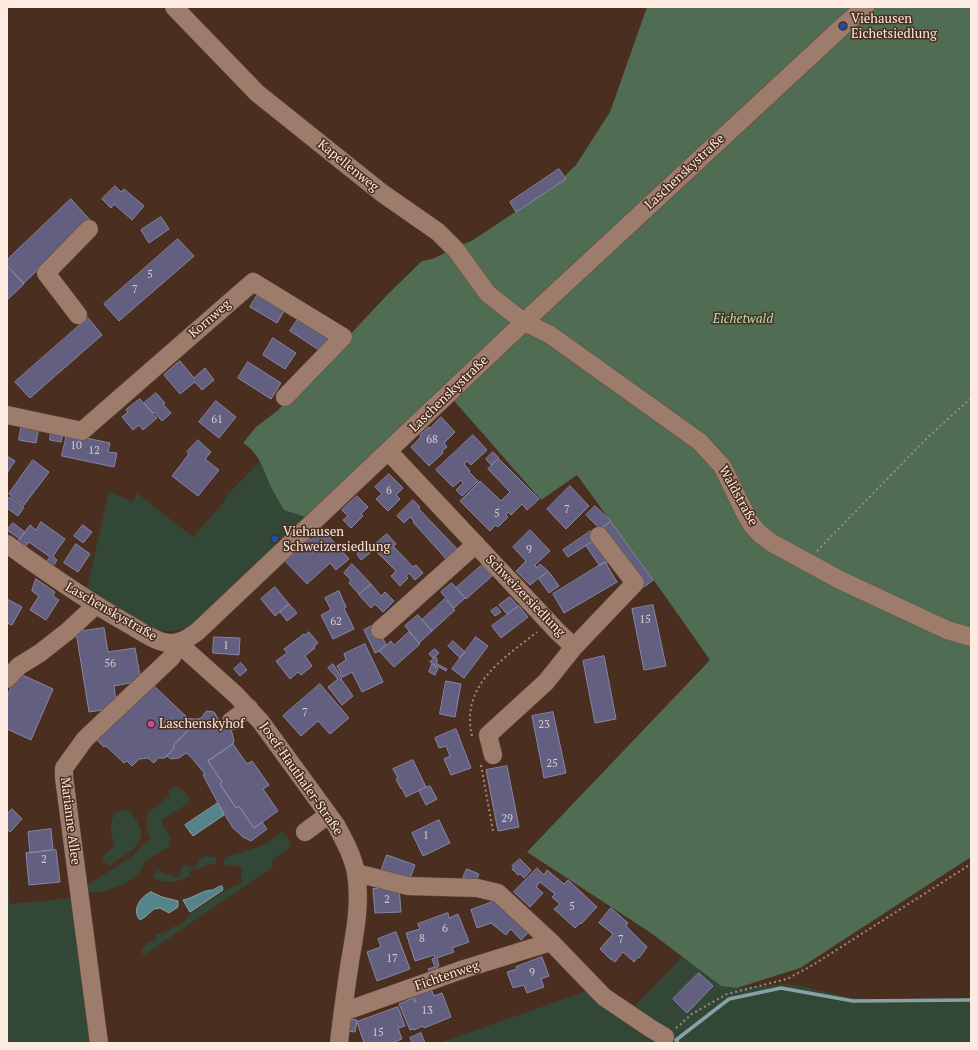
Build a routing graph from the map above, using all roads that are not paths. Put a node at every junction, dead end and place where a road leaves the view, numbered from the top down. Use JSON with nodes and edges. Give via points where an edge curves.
{"nodes":[{"id":1,"x":174,"y":7,"type":"edge"},
{"id":2,"x":865,"y":7,"type":"edge"},
{"id":3,"x":89,"y":229,"type":"dead end"},
{"id":4,"x":78,"y":315,"type":"dead end"},
{"id":5,"x":524,"y":322,"type":"junction"},
{"id":6,"x":285,"y":398,"type":"dead end"},
{"id":7,"x":7,"y":415,"type":"edge"},
{"id":8,"x":388,"y":452,"type":"junction"},
{"id":9,"x":599,"y":536,"type":"dead end"},
{"id":10,"x":7,"y":544,"type":"edge"},
{"id":11,"x":476,"y":544,"type":"junction"},
{"id":12,"x":96,"y":605,"type":"junction"},
{"id":13,"x":380,"y":630,"type":"dead end"},
{"id":14,"x":971,"y":636,"type":"edge"},
{"id":15,"x":178,"y":643,"type":"junction"},
{"id":16,"x":574,"y":647,"type":"junction"},
{"id":17,"x":7,"y":679,"type":"edge"},
{"id":18,"x":249,"y":708,"type":"junction"},
{"id":19,"x":231,"y":720,"type":"dead end"},
{"id":20,"x":493,"y":755,"type":"dead end"},
{"id":21,"x":328,"y":815,"type":"junction"},
{"id":22,"x":305,"y":832,"type":"dead end"},
{"id":23,"x":356,"y":873,"type":"junction"},
{"id":24,"x":551,"y":942,"type":"junction"},
{"id":25,"x":343,"y":1012,"type":"junction"},
{"id":26,"x":665,"y":1037,"type":"road end"},
{"id":27,"x":99,"y":1043,"type":"edge"},
{"id":28,"x":339,"y":1043,"type":"edge"}],
"edges":[{"from":1,"to":5,"type":"street","name":"Kapellenweg","via":[[257,93],[382,193],[438,232],[456,250],[488,294]]},
{"from":2,"to":5,"type":"street","name":"Laschenskystraße"},
{"from":3,"to":4,"type":"street","via":[[46,273]]},
{"from":5,"to":8,"type":"street","name":"Laschenskystraße"},
{"from":5,"to":14,"type":"street","name":"Waldstraße","via":[[549,334],[700,442],[722,466],[752,525],[772,544],[840,580],[947,630]]},
{"from":6,"to":7,"type":"street","name":"Kornweg","via":[[343,337],[252,282],[82,431]]},
{"from":8,"to":11,"type":"street","name":"Schweizersiedlung"},
{"from":8,"to":15,"type":"street","name":"Laschenskystraße","via":[[197,632]]},
{"from":9,"to":16,"type":"street","name":"Schweizersiedlung","via":[[635,583]]},
{"from":10,"to":12,"type":"street","name":"Laschenskystraße"},
{"from":11,"to":13,"type":"street","name":"Schweizersiedlung"},
{"from":11,"to":16,"type":"street","name":"Schweizersiedlung"},
{"from":12,"to":15,"type":"street","name":"Laschenskystraße","via":[[158,640]]},
{"from":12,"to":17,"type":"street","via":[[68,631],[19,666]]},
{"from":15,"to":18,"type":"street","name":"Josef-Hauthaler-Straße"},
{"from":15,"to":27,"type":"street","name":"Marianne Allee","via":[[172,657],[85,740],[64,768]]},
{"from":16,"to":20,"type":"street","name":"Schweizersiedlung","via":[[546,682],[488,735]]},
{"from":18,"to":19,"type":"street"},
{"from":18,"to":21,"type":"street","name":"Josef-Hauthaler-Straße"},
{"from":21,"to":22,"type":"street"},
{"from":21,"to":23,"type":"street","name":"Josef-Hauthaler-Straße","via":[[344,840]]},
{"from":23,"to":24,"type":"street","via":[[408,886],[477,888],[498,893]]},
{"from":23,"to":25,"type":"street","name":"Josef-Hauthaler-Straße","via":[[358,915]]},
{"from":24,"to":25,"type":"street","name":"Fichtenweg","via":[[464,969]]},
{"from":24,"to":26,"type":"street","via":[[604,997]]},
{"from":25,"to":28,"type":"street","name":"Josef-Hauthaler-Straße"}]}
